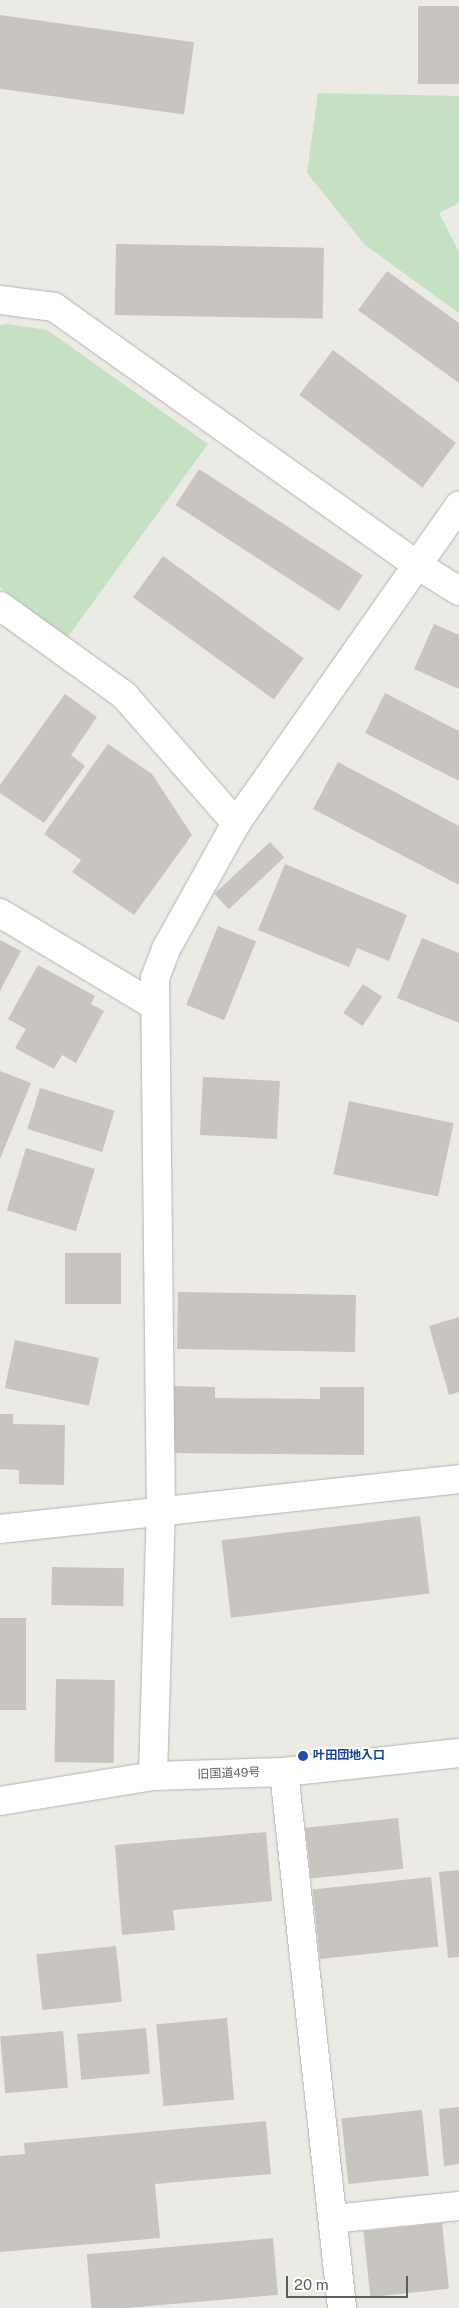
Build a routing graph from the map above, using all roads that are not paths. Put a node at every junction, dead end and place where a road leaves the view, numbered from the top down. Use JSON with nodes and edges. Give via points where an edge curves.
{"nodes":[{"id":1,"x":0,"y":300,"type":"edge"},
{"id":2,"x":459,"y":506,"type":"edge"},
{"id":3,"x":417,"y":565,"type":"junction"},
{"id":4,"x":459,"y":591,"type":"edge"},
{"id":5,"x":0,"y":606,"type":"edge"},
{"id":6,"x":236,"y":823,"type":"junction"},
{"id":7,"x":0,"y":913,"type":"edge"},
{"id":8,"x":154,"y":1005,"type":"junction"},
{"id":9,"x":459,"y":1479,"type":"edge"},
{"id":10,"x":161,"y":1514,"type":"junction"},
{"id":11,"x":0,"y":1529,"type":"edge"},
{"id":12,"x":459,"y":1753,"type":"edge"},
{"id":13,"x":284,"y":1772,"type":"junction"},
{"id":14,"x":153,"y":1776,"type":"junction"},
{"id":15,"x":0,"y":1801,"type":"edge"},
{"id":16,"x":459,"y":2206,"type":"edge"},
{"id":17,"x":333,"y":2219,"type":"junction"},
{"id":18,"x":342,"y":2308,"type":"edge"}],
"edges":[{"from":1,"to":3,"type":"street","via":[[54,307]]},
{"from":2,"to":3,"type":"street"},
{"from":3,"to":4,"type":"street"},
{"from":3,"to":6,"type":"street"},
{"from":5,"to":6,"type":"street","via":[[124,695]]},
{"from":6,"to":8,"type":"street","via":[[166,948],[155,978]]},
{"from":7,"to":8,"type":"street"},
{"from":8,"to":10,"type":"street"},
{"from":9,"to":10,"type":"street"},
{"from":10,"to":11,"type":"street"},
{"from":10,"to":14,"type":"street"},
{"from":12,"to":13,"type":"street","name":"旧国道49号"},
{"from":13,"to":14,"type":"street","name":"旧国道49号"},
{"from":13,"to":17,"type":"street"},
{"from":14,"to":15,"type":"street","name":"旧国道49号"},
{"from":16,"to":17,"type":"street"},
{"from":17,"to":18,"type":"street"}]}
